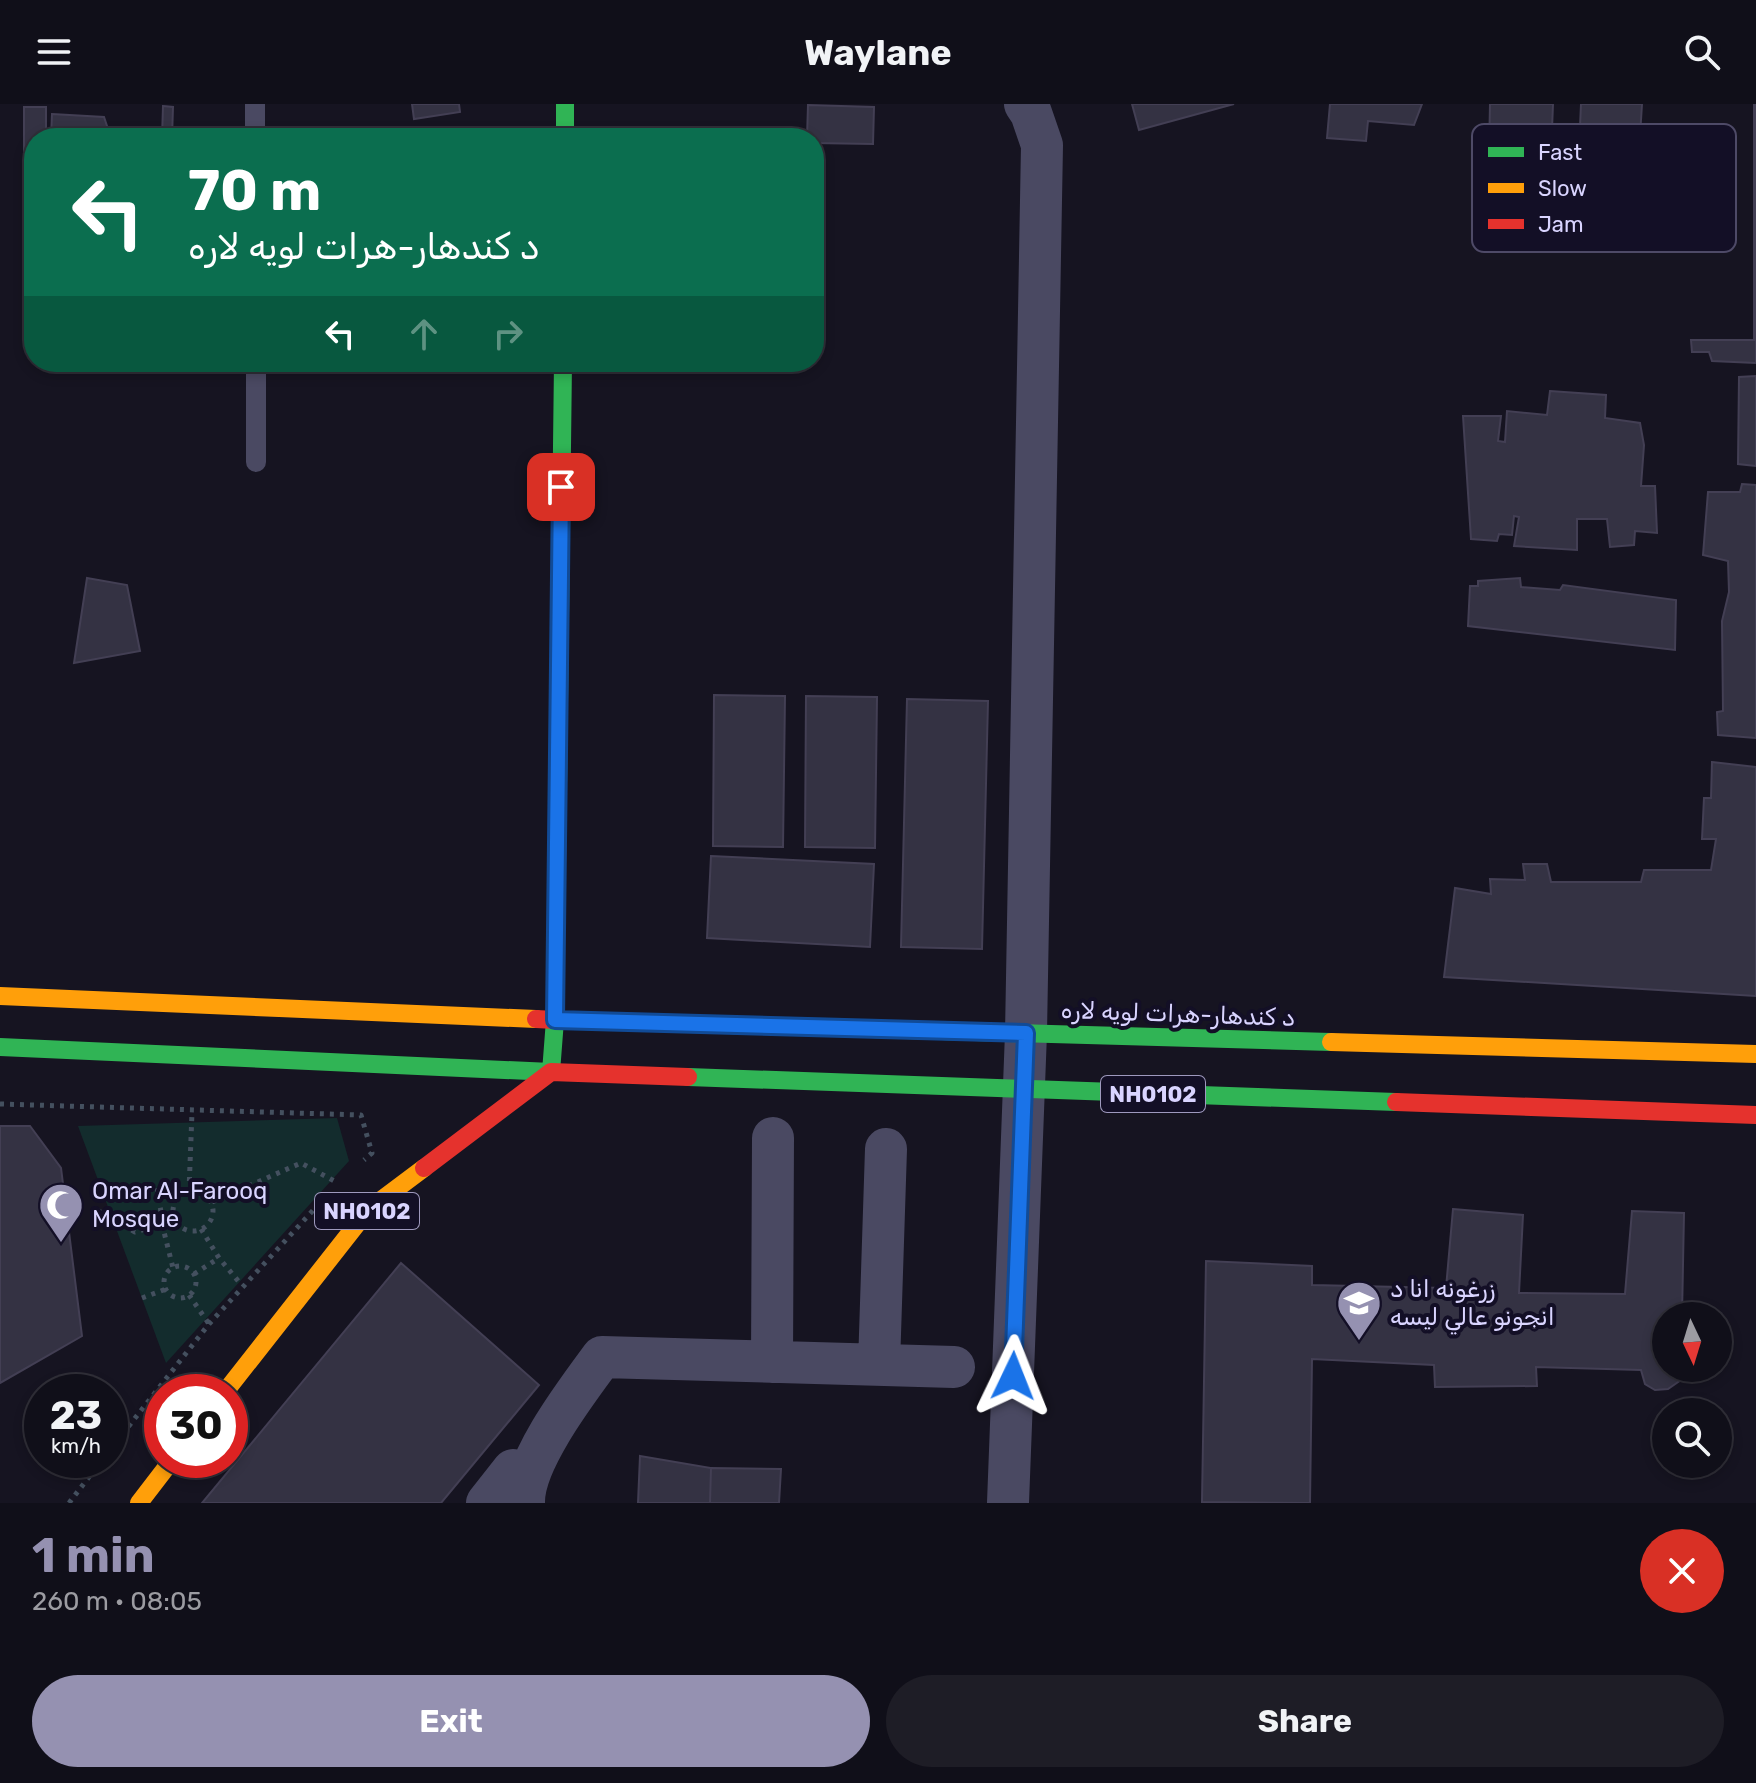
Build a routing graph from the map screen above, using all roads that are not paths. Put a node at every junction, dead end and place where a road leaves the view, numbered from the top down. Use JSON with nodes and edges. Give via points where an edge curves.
{"nodes":[{"id":1,"x":255,"y":104,"type":"edge"},
{"id":2,"x":565,"y":104,"type":"edge"},
{"id":3,"x":1025,"y":104,"type":"edge"},
{"id":4,"x":255,"y":128,"type":"edge"},
{"id":5,"x":565,"y":128,"type":"edge"},
{"id":6,"x":256,"y":372,"type":"edge"},
{"id":7,"x":563,"y":372,"type":"edge"},
{"id":8,"x":256,"y":462,"type":"dead end"},
{"id":9,"x":0,"y":996,"type":"edge"},
{"id":10,"x":555,"y":1020,"type":"junction"},
{"id":11,"x":1026,"y":1033,"type":"junction"},
{"id":12,"x":0,"y":1047,"type":"edge"},
{"id":13,"x":1756,"y":1054,"type":"edge"},
{"id":14,"x":551,"y":1072,"type":"junction"},
{"id":15,"x":1023,"y":1089,"type":"junction"},
{"id":16,"x":1756,"y":1115,"type":"edge"},
{"id":17,"x":773,"y":1138,"type":"dead end"},
{"id":18,"x":886,"y":1149,"type":"dead end"},
{"id":19,"x":772,"y":1362,"type":"junction"},
{"id":20,"x":879,"y":1365,"type":"junction"},
{"id":21,"x":954,"y":1367,"type":"dead end"},
{"id":22,"x":239,"y":1374,"type":"edge"},
{"id":23,"x":158,"y":1478,"type":"edge"},
{"id":24,"x":518,"y":1486,"type":"edge"},
{"id":25,"x":139,"y":1503,"type":"edge"},
{"id":26,"x":487,"y":1503,"type":"edge"},
{"id":27,"x":1008,"y":1503,"type":"edge"}],
"edges":[{"from":1,"to":4,"type":"lane"},
{"from":2,"to":5,"type":"main road"},
{"from":3,"to":11,"type":"street","via":[[1042,145]]},
{"from":6,"to":8,"type":"lane"},
{"from":7,"to":10,"type":"main road"},
{"from":9,"to":10,"type":"main road","name":"د کندهار-هرات لويه لاره"},
{"from":10,"to":11,"type":"main road","name":"د کندهار-هرات لويه لاره"},
{"from":10,"to":14,"type":"main road"},
{"from":11,"to":13,"type":"main road","name":"د کندهار-هرات لويه لاره"},
{"from":11,"to":15,"type":"street"},
{"from":12,"to":14,"type":"main road"},
{"from":14,"to":15,"type":"main road","number":"NH0102"},
{"from":14,"to":22,"type":"main road","number":"NH0102","via":[[368,1210]]},
{"from":15,"to":16,"type":"main road","number":"NH0102"},
{"from":15,"to":27,"type":"street"},
{"from":17,"to":19,"type":"street"},
{"from":18,"to":20,"type":"street"},
{"from":19,"to":20,"type":"street"},
{"from":19,"to":24,"type":"street","via":[[602,1357],[541,1448],[524,1491]]},
{"from":20,"to":21,"type":"street"},
{"from":23,"to":25,"type":"main road"},
{"from":24,"to":26,"type":"street"}]}
